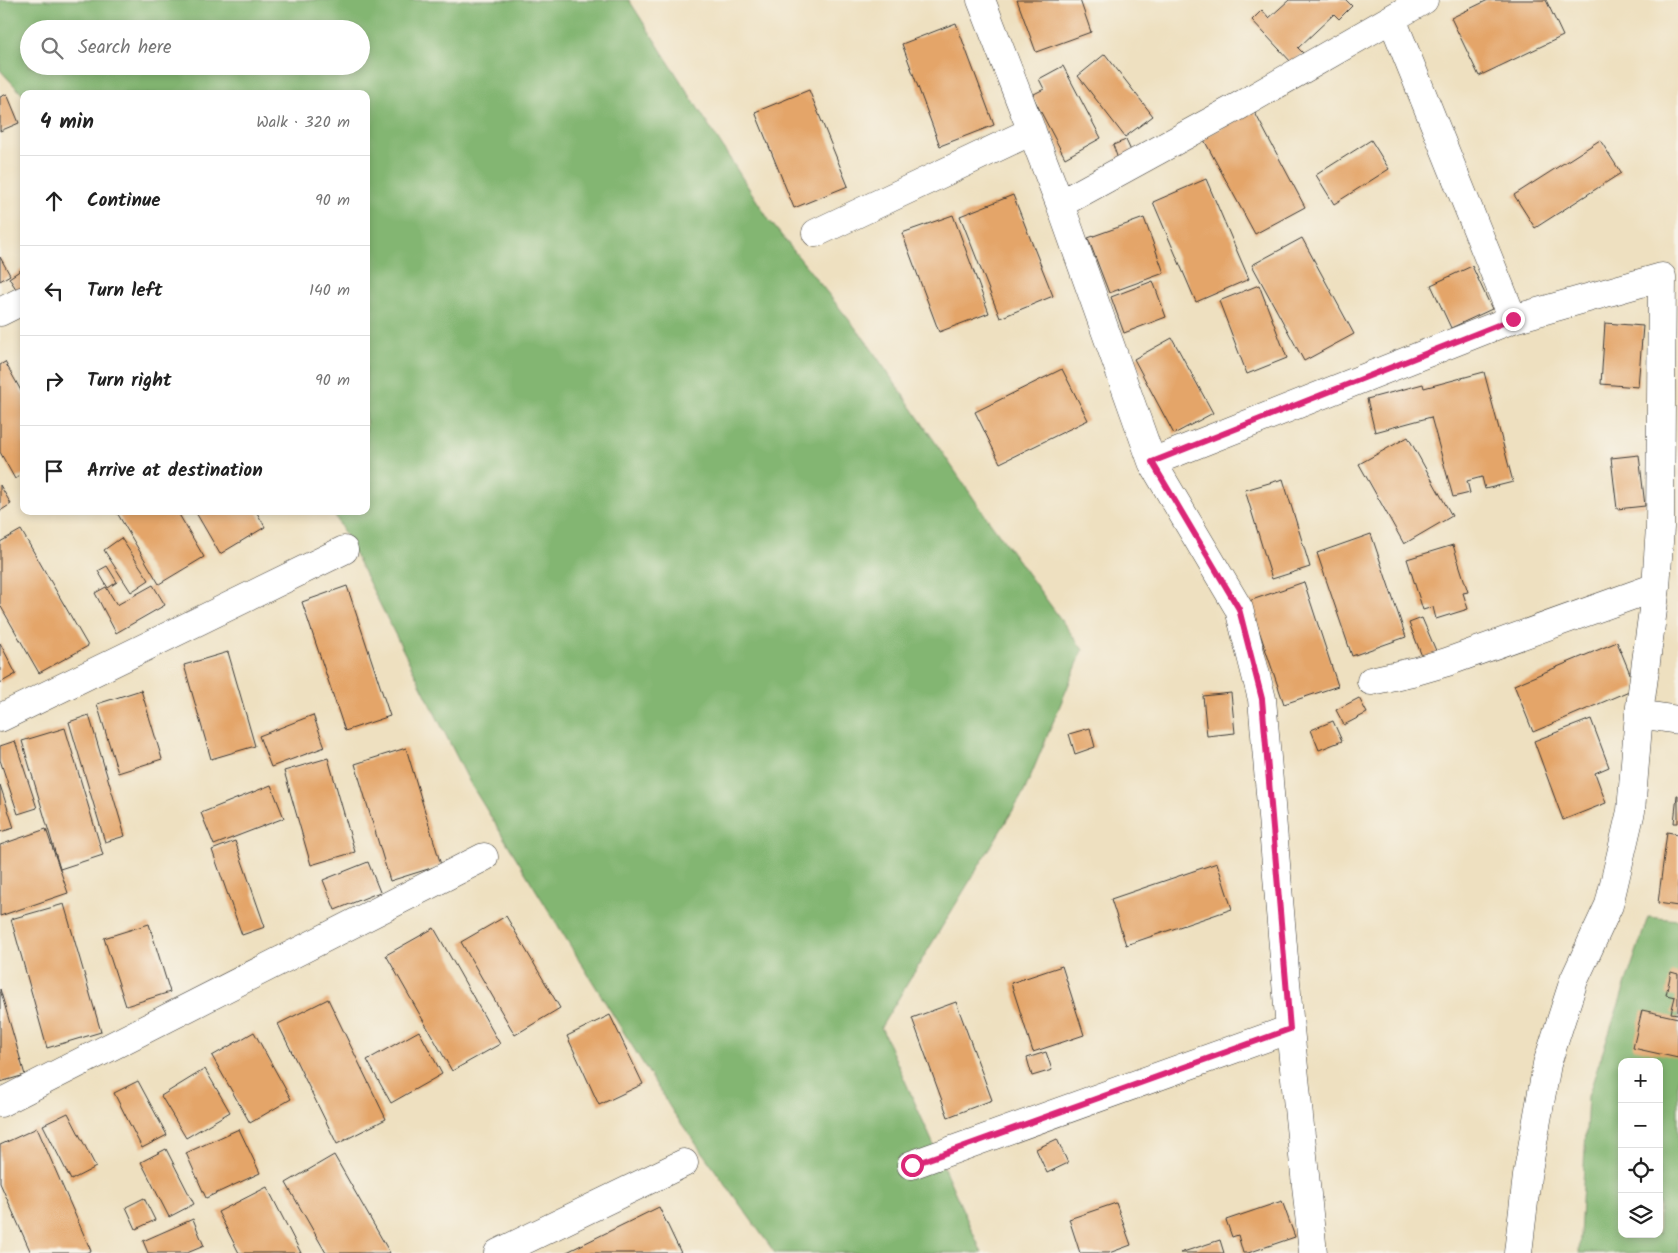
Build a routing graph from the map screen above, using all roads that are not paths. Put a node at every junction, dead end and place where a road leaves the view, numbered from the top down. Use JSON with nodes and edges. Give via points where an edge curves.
{"nodes":[{"id":1,"x":981,"y":0,"type":"edge"},
{"id":2,"x":1424,"y":0,"type":"edge"},
{"id":3,"x":1392,"y":19,"type":"junction"},
{"id":4,"x":1032,"y":131,"type":"junction"},
{"id":5,"x":1060,"y":204,"type":"junction"},
{"id":6,"x":816,"y":233,"type":"dead end"},
{"id":7,"x":1670,"y":274,"type":"edge"},
{"id":8,"x":20,"y":302,"type":"edge"},
{"id":9,"x":0,"y":312,"type":"edge"},
{"id":10,"x":1513,"y":319,"type":"junction"},
{"id":11,"x":1152,"y":462,"type":"junction"},
{"id":12,"x":1669,"y":529,"type":"edge"},
{"id":13,"x":344,"y":550,"type":"dead end"},
{"id":14,"x":1656,"y":586,"type":"junction"},
{"id":15,"x":1371,"y":681,"type":"dead end"},
{"id":16,"x":1639,"y":714,"type":"junction"},
{"id":17,"x":0,"y":718,"type":"edge"},
{"id":18,"x":1678,"y":720,"type":"edge"},
{"id":19,"x":484,"y":857,"type":"dead end"},
{"id":20,"x":1290,"y":1029,"type":"junction"},
{"id":21,"x":0,"y":1103,"type":"edge"},
{"id":22,"x":684,"y":1164,"type":"dead end"},
{"id":23,"x":912,"y":1165,"type":"dead end"},
{"id":24,"x":498,"y":1253,"type":"edge"},
{"id":25,"x":1313,"y":1253,"type":"edge"},
{"id":26,"x":1518,"y":1253,"type":"edge"}],
"edges":[{"from":1,"to":4,"type":"street"},
{"from":2,"to":3,"type":"street"},
{"from":3,"to":5,"type":"street"},
{"from":3,"to":10,"type":"street"},
{"from":4,"to":5,"type":"street"},
{"from":4,"to":6,"type":"street"},
{"from":5,"to":11,"type":"street"},
{"from":7,"to":10,"type":"street"},
{"from":7,"to":12,"type":"street"},
{"from":8,"to":9,"type":"street"},
{"from":10,"to":11,"type":"street"},
{"from":11,"to":20,"type":"street","via":[[1239,609],[1262,699]]},
{"from":12,"to":14,"type":"street"},
{"from":13,"to":17,"type":"street"},
{"from":14,"to":15,"type":"street","via":[[1447,662]]},
{"from":14,"to":16,"type":"street"},
{"from":16,"to":18,"type":"street"},
{"from":16,"to":26,"type":"street","via":[[1631,811],[1609,905],[1574,980],[1547,1064],[1527,1176]]},
{"from":19,"to":21,"type":"street"},
{"from":20,"to":23,"type":"street"},
{"from":20,"to":25,"type":"street"},
{"from":22,"to":24,"type":"street"}]}
